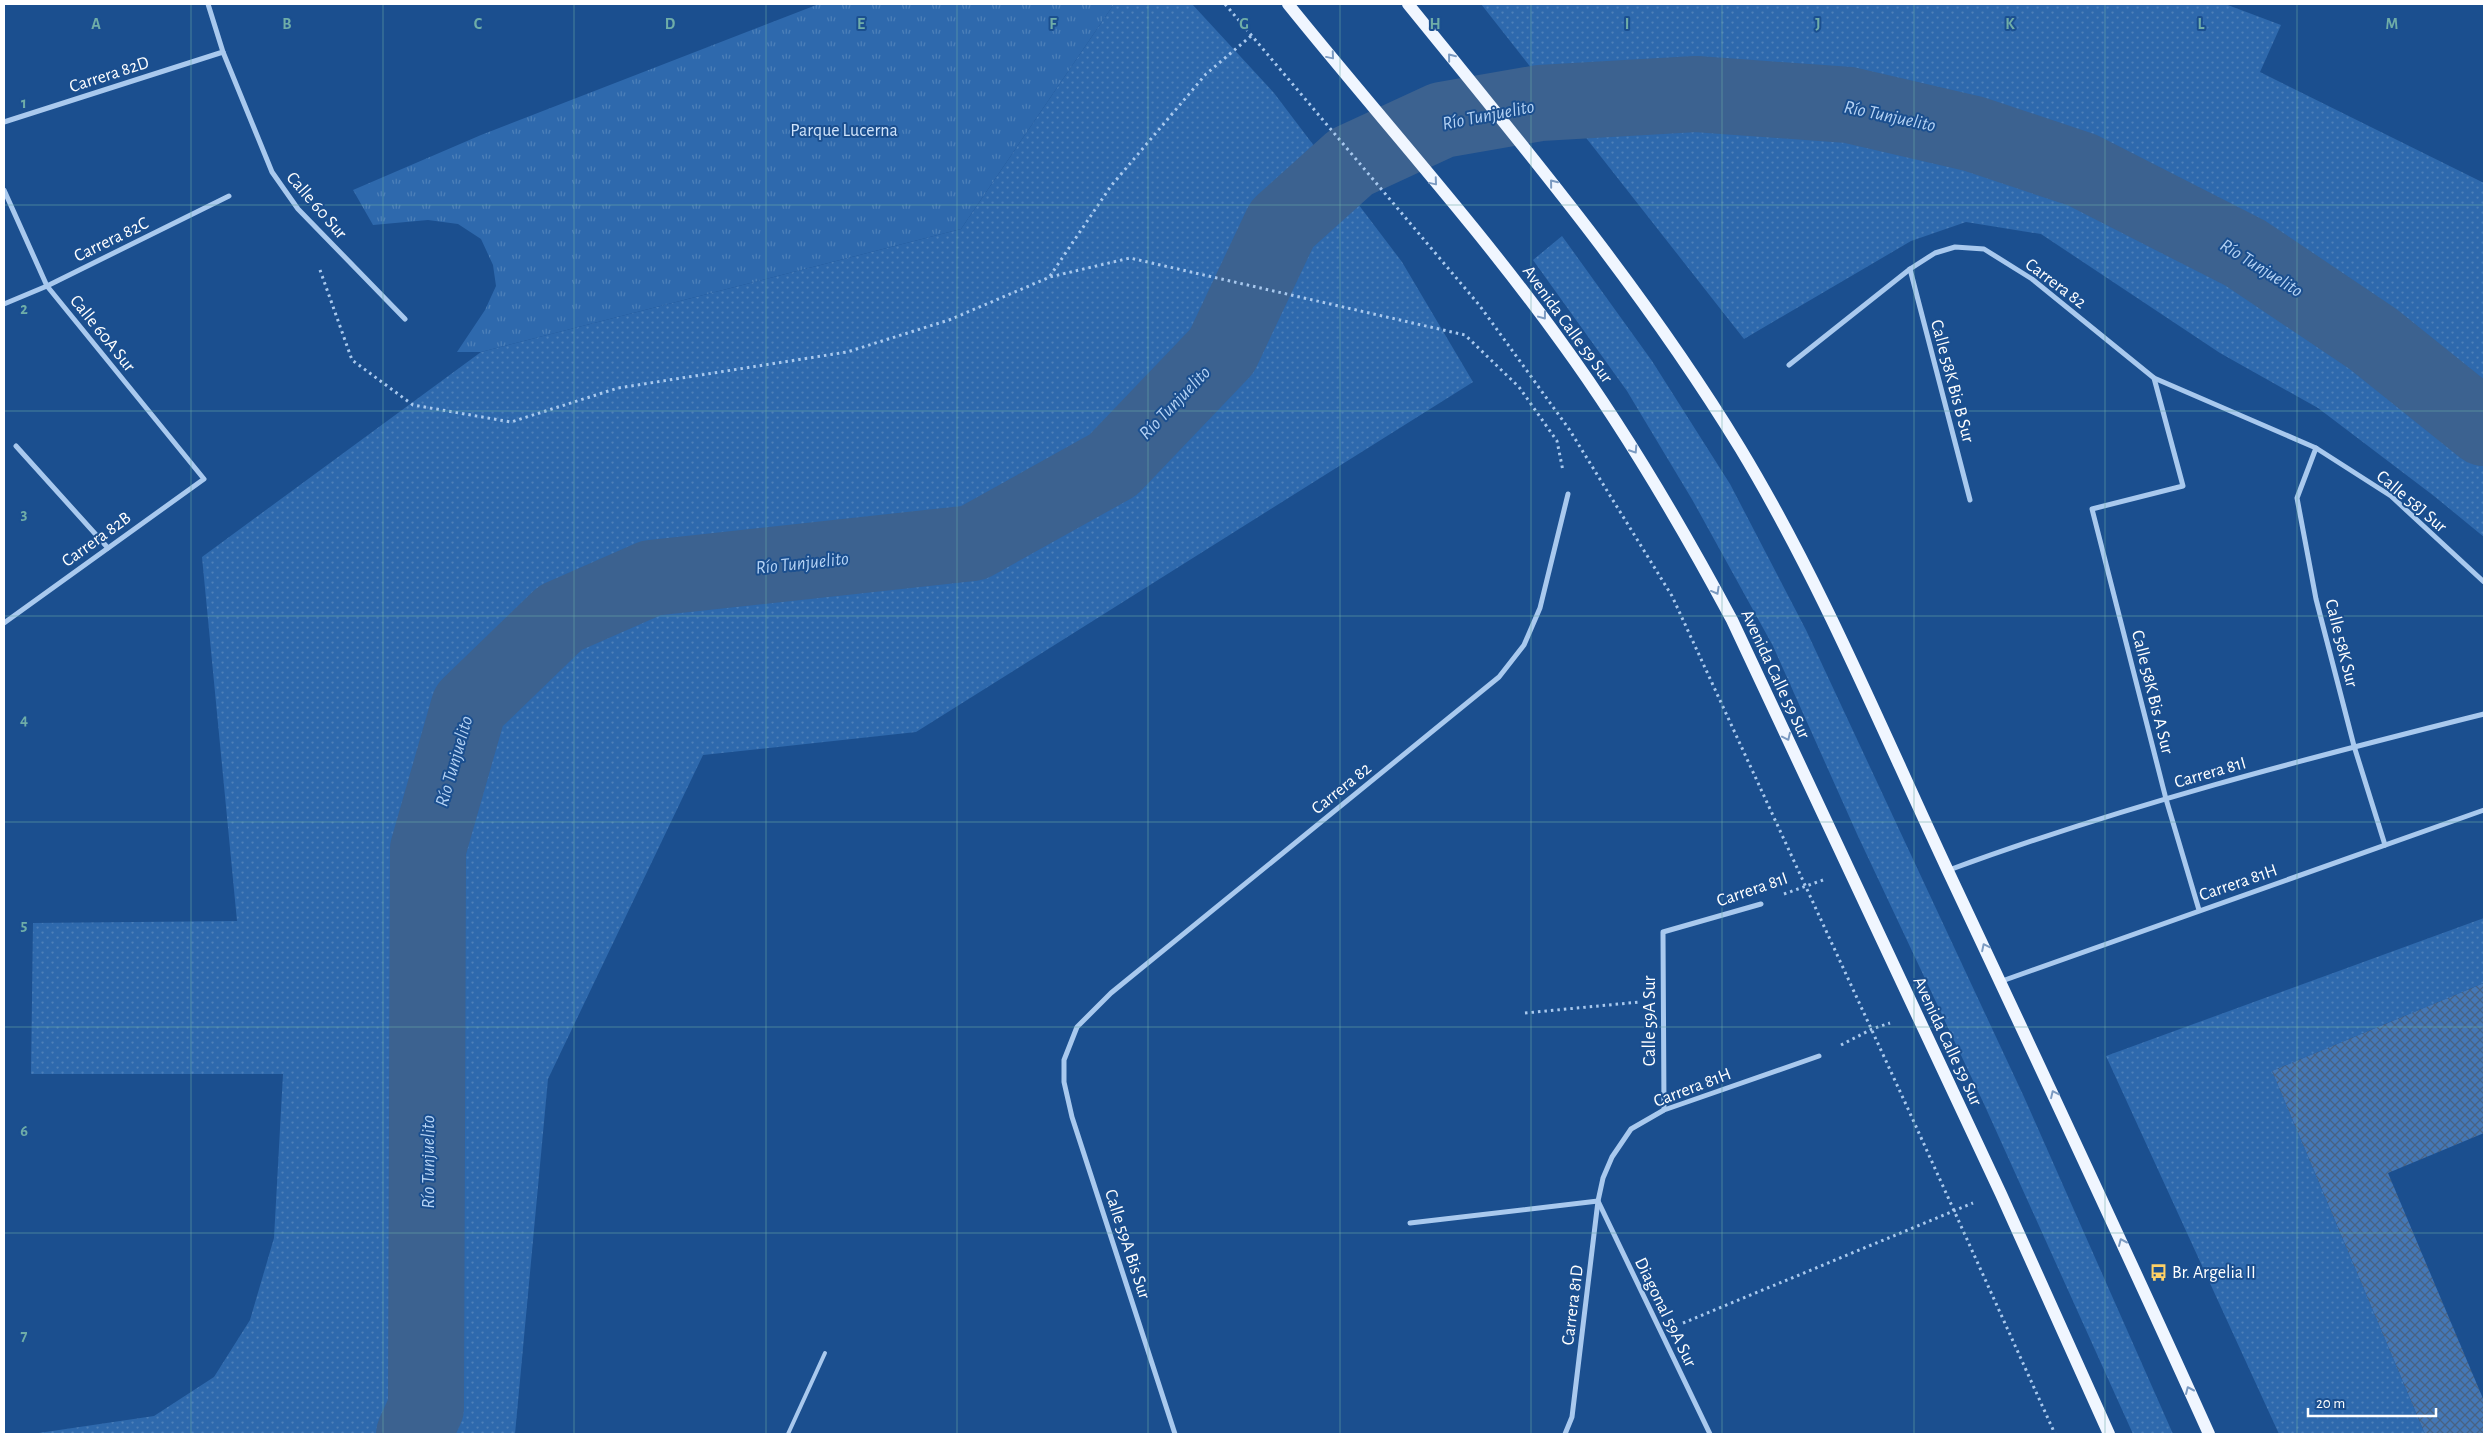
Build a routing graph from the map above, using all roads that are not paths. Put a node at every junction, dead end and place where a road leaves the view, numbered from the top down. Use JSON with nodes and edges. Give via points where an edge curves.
{"nodes":[{"id":1,"x":208,"y":4,"type":"edge"},
{"id":2,"x":1288,"y":4,"type":"edge"},
{"id":3,"x":1408,"y":4,"type":"edge"},
{"id":4,"x":223,"y":52,"type":"junction"},
{"id":5,"x":4,"y":122,"type":"edge"},
{"id":6,"x":4,"y":190,"type":"edge"},
{"id":7,"x":229,"y":196,"type":"dead end"},
{"id":8,"x":1910,"y":269,"type":"junction"},
{"id":9,"x":47,"y":286,"type":"junction"},
{"id":10,"x":4,"y":304,"type":"edge"},
{"id":11,"x":405,"y":319,"type":"dead end"},
{"id":12,"x":1789,"y":365,"type":"dead end"},
{"id":13,"x":2154,"y":378,"type":"junction"},
{"id":14,"x":16,"y":446,"type":"dead end"},
{"id":15,"x":2316,"y":448,"type":"junction"},
{"id":16,"x":204,"y":479,"type":"joint"},
{"id":17,"x":1568,"y":494,"type":"road end"},
{"id":18,"x":1970,"y":500,"type":"dead end"},
{"id":19,"x":108,"y":548,"type":"junction"},
{"id":20,"x":2484,"y":582,"type":"edge"},
{"id":21,"x":4,"y":622,"type":"edge"},
{"id":22,"x":2484,"y":714,"type":"edge"},
{"id":23,"x":2354,"y":746,"type":"junction"},
{"id":24,"x":2166,"y":798,"type":"junction"},
{"id":25,"x":2484,"y":810,"type":"edge"},
{"id":26,"x":2385,"y":845,"type":"junction"},
{"id":27,"x":1948,"y":870,"type":"junction"},
{"id":28,"x":1761,"y":904,"type":"road end"},
{"id":29,"x":2199,"y":910,"type":"junction"},
{"id":30,"x":1663,"y":932,"type":"joint"},
{"id":31,"x":2002,"y":981,"type":"junction"},
{"id":32,"x":1819,"y":1056,"type":"road end"},
{"id":33,"x":1064,"y":1060,"type":"joint"},
{"id":34,"x":1664,"y":1110,"type":"junction"},
{"id":35,"x":1603,"y":1178,"type":"joint"},
{"id":36,"x":1598,"y":1201,"type":"junction"},
{"id":37,"x":1410,"y":1222,"type":"dead end"},
{"id":38,"x":825,"y":1353,"type":"dead end"},
{"id":39,"x":788,"y":1434,"type":"edge"},
{"id":40,"x":1175,"y":1434,"type":"edge"},
{"id":41,"x":1565,"y":1434,"type":"edge"},
{"id":42,"x":1710,"y":1434,"type":"edge"},
{"id":43,"x":2109,"y":1434,"type":"edge"},
{"id":44,"x":2209,"y":1434,"type":"edge"}],
"edges":[{"from":1,"to":4,"type":"street","name":"Calle 60 Sur"},
{"from":2,"to":43,"type":"main road","name":"Avenida Calle 59 Sur","one_way":true,"via":[[1513,277],[1602,399],[1691,544],[1732,620],[2001,1194]]},
{"from":27,"to":3,"type":"main road","one_way":true,"via":[[1860,676],[1789,534],[1740,448],[1691,370],[1584,221]]},
{"from":4,"to":5,"type":"street","name":"Carrera 82D"},
{"from":4,"to":11,"type":"street","name":"Calle 60 Sur","via":[[272,172],[298,209]]},
{"from":6,"to":9,"type":"street","name":"Calle 60A Sur"},
{"from":7,"to":9,"type":"street","name":"Carrera 82C"},
{"from":8,"to":12,"type":"street","name":"Carrera 82"},
{"from":8,"to":13,"type":"street","name":"Carrera 82","via":[[1935,253],[1955,247],[1984,249],[2032,279]]},
{"from":8,"to":18,"type":"street","name":"Calle 58K Bis B Sur"},
{"from":9,"to":10,"type":"street","name":"Carrera 82C"},
{"from":9,"to":16,"type":"street","name":"Calle 60A Sur"},
{"from":13,"to":15,"type":"street","name":"Carrera 82"},
{"from":13,"to":24,"type":"street","name":"Calle 58K Bis A Sur","via":[[2183,486],[2092,509]]},
{"from":14,"to":19,"type":"street"},
{"from":15,"to":20,"type":"street","name":"Calle 58J Sur","via":[[2390,496]]},
{"from":15,"to":23,"type":"street","name":"Calle 58K Sur","via":[[2296,498],[2316,599]]},
{"from":16,"to":19,"type":"street","name":"Carrera 82B"},
{"from":17,"to":33,"type":"street","name":"Carrera 82","via":[[1540,608],[1524,645],[1499,677],[1111,993],[1077,1028]]},
{"from":19,"to":21,"type":"street","name":"Carrera 82B"},
{"from":22,"to":23,"type":"street","name":"Carrera 81I"},
{"from":23,"to":24,"type":"street","name":"Carrera 81I"},
{"from":23,"to":26,"type":"street","name":"Calle 58K Sur"},
{"from":24,"to":27,"type":"street","name":"Carrera 81I"},
{"from":24,"to":29,"type":"street","name":"Calle 58K Bis A Sur"},
{"from":25,"to":26,"type":"street","name":"Carrera 81H"},
{"from":26,"to":29,"type":"street","name":"Carrera 81H"},
{"from":31,"to":27,"type":"main road","one_way":true},
{"from":28,"to":30,"type":"street","name":"Carrera 81I"},
{"from":29,"to":31,"type":"street","name":"Carrera 81H"},
{"from":30,"to":34,"type":"street","name":"Calle 59A Sur"},
{"from":44,"to":31,"type":"main road","one_way":true},
{"from":32,"to":34,"type":"street","name":"Carrera 81H"},
{"from":33,"to":40,"type":"street","name":"Calle 59A Bis Sur","via":[[1064,1082],[1072,1117]]},
{"from":34,"to":35,"type":"street","name":"Carrera 81H","via":[[1631,1129],[1612,1157]]},
{"from":35,"to":36,"type":"street","name":"Carrera 81D"},
{"from":36,"to":37,"type":"street"},
{"from":36,"to":41,"type":"street","name":"Carrera 81D","via":[[1572,1417]]},
{"from":36,"to":42,"type":"street","name":"Diagonal 59A Sur"},
{"from":38,"to":39,"type":"lane"}]}
